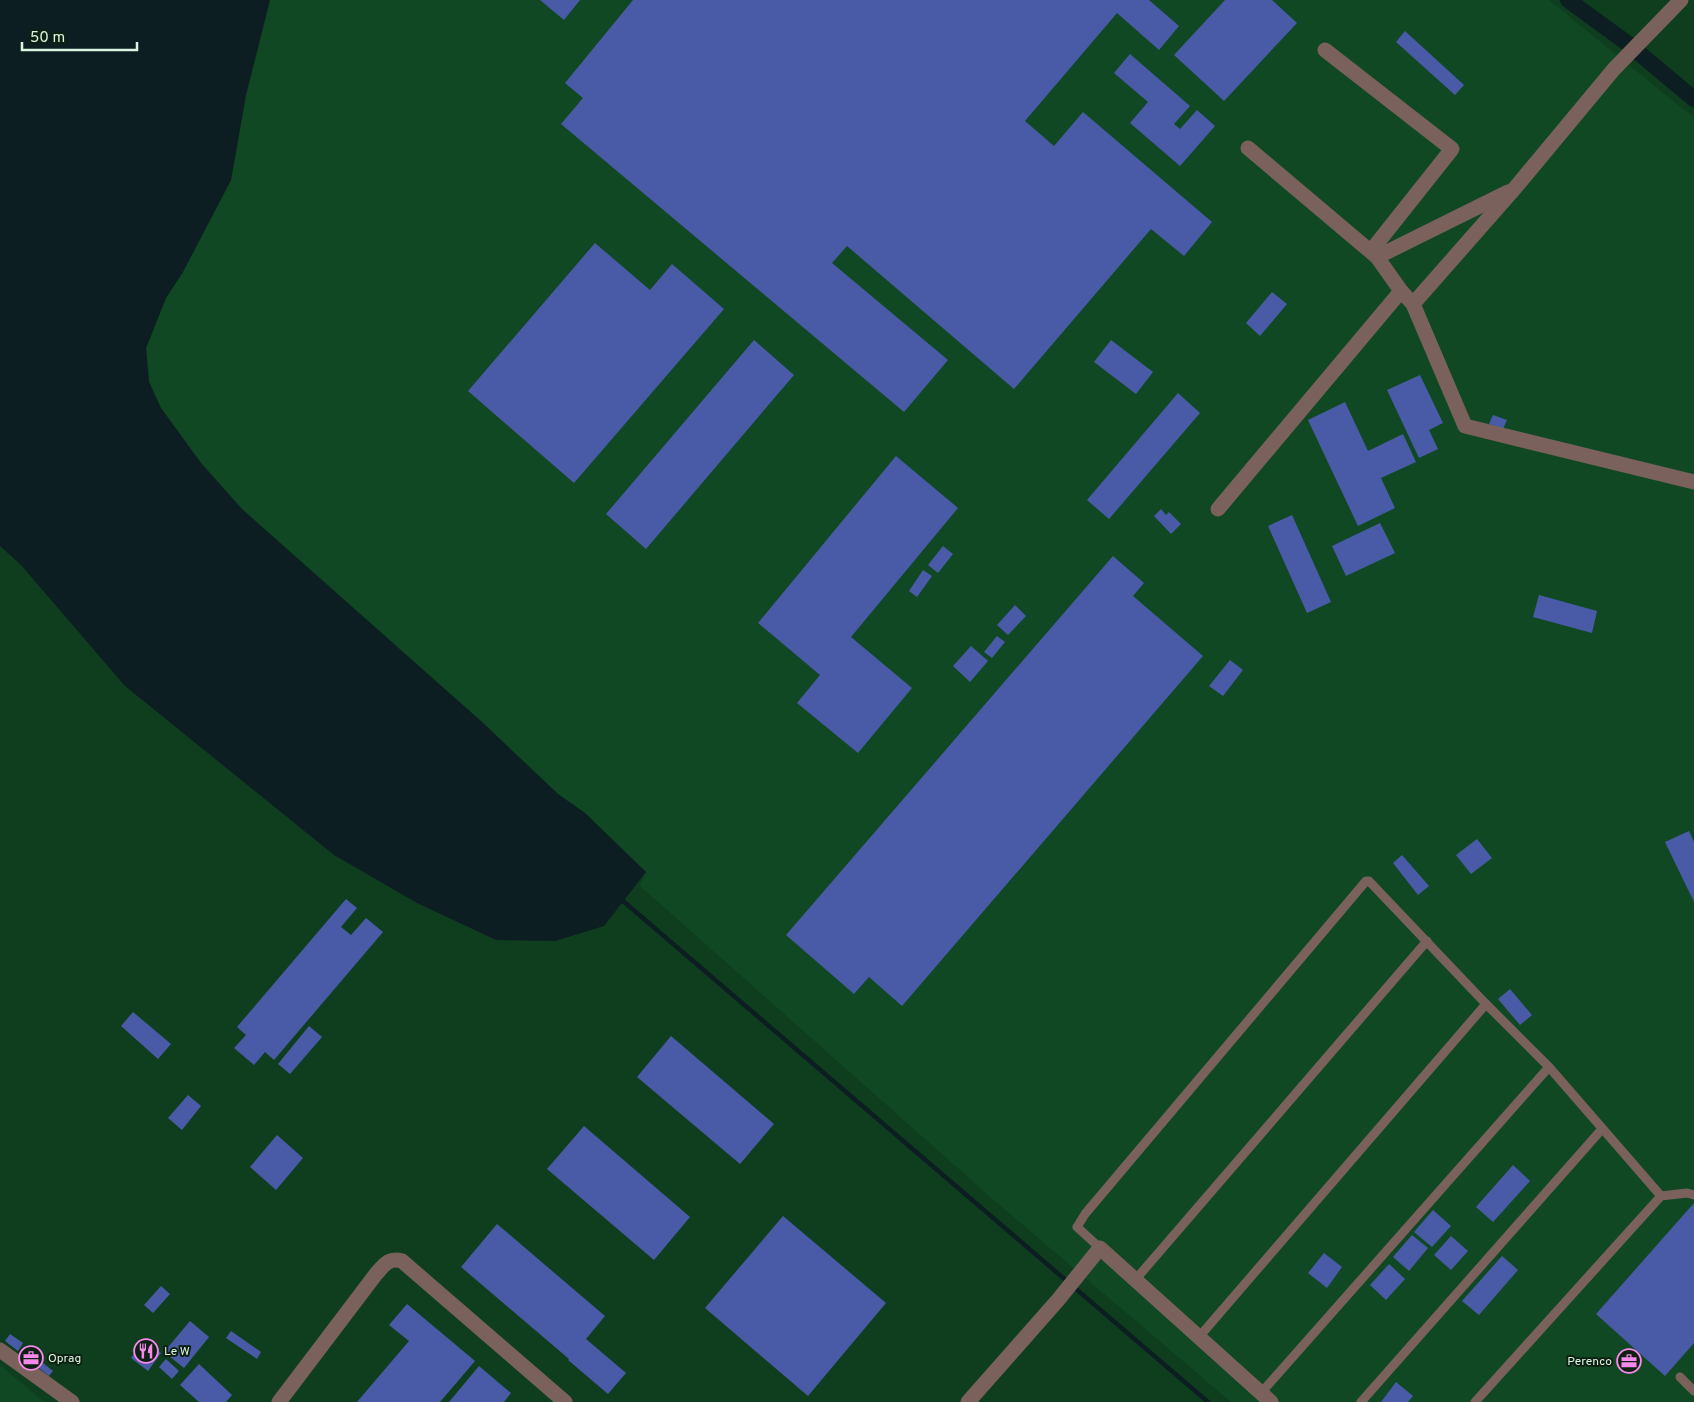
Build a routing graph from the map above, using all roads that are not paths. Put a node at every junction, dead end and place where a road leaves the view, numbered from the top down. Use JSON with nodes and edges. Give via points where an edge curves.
{"nodes":[{"id":1,"x":1681,"y":0,"type":"edge"},
{"id":2,"x":1325,"y":50,"type":"dead end"},
{"id":3,"x":1248,"y":148,"type":"dead end"},
{"id":4,"x":1515,"y":188,"type":"junction"},
{"id":5,"x":1374,"y":254,"type":"junction"},
{"id":6,"x":1401,"y":291,"type":"junction"},
{"id":7,"x":1413,"y":304,"type":"junction"},
{"id":8,"x":1694,"y":482,"type":"edge"},
{"id":9,"x":1218,"y":509,"type":"dead end"},
{"id":10,"x":1427,"y":941,"type":"junction"},
{"id":11,"x":1486,"y":1004,"type":"junction"},
{"id":12,"x":1549,"y":1067,"type":"junction"},
{"id":13,"x":1602,"y":1129,"type":"junction"},
{"id":14,"x":1694,"y":1195,"type":"edge"},
{"id":15,"x":1661,"y":1196,"type":"junction"},
{"id":16,"x":1096,"y":1253,"type":"junction"},
{"id":17,"x":1136,"y":1279,"type":"junction"},
{"id":18,"x":1199,"y":1336,"type":"junction"},
{"id":19,"x":0,"y":1350,"type":"edge"},
{"id":20,"x":1680,"y":1378,"type":"dead end"},
{"id":21,"x":1694,"y":1391,"type":"edge"},
{"id":22,"x":1266,"y":1397,"type":"edge"},
{"id":23,"x":72,"y":1402,"type":"edge"},
{"id":24,"x":278,"y":1402,"type":"edge"},
{"id":25,"x":565,"y":1402,"type":"edge"},
{"id":26,"x":968,"y":1402,"type":"edge"},
{"id":27,"x":1361,"y":1402,"type":"edge"},
{"id":28,"x":1476,"y":1402,"type":"edge"}],
"edges":[{"from":1,"to":4,"type":"street","via":[[1614,69]]},
{"from":2,"to":5,"type":"street","via":[[1452,149]]},
{"from":3,"to":5,"type":"street"},
{"from":4,"to":5,"type":"street"},
{"from":4,"to":7,"type":"street"},
{"from":5,"to":6,"type":"street"},
{"from":6,"to":7,"type":"street"},
{"from":6,"to":9,"type":"street"},
{"from":7,"to":8,"type":"street","via":[[1465,426]]},
{"from":10,"to":11,"type":"lane"},
{"from":10,"to":16,"type":"lane","via":[[1369,881],[1363,883],[1085,1214],[1077,1226]]},
{"from":10,"to":17,"type":"lane"},
{"from":11,"to":12,"type":"lane"},
{"from":11,"to":18,"type":"lane"},
{"from":12,"to":13,"type":"lane"},
{"from":12,"to":22,"type":"lane"},
{"from":13,"to":15,"type":"lane"},
{"from":13,"to":27,"type":"lane"},
{"from":14,"to":15,"type":"lane"},
{"from":15,"to":28,"type":"lane"},
{"from":16,"to":17,"type":"street"},
{"from":16,"to":26,"type":"street"},
{"from":17,"to":18,"type":"street"},
{"from":18,"to":22,"type":"street"},
{"from":19,"to":23,"type":"street"},
{"from":20,"to":21,"type":"lane"},
{"from":24,"to":25,"type":"street","via":[[376,1274],[389,1260],[396,1259]]}]}
